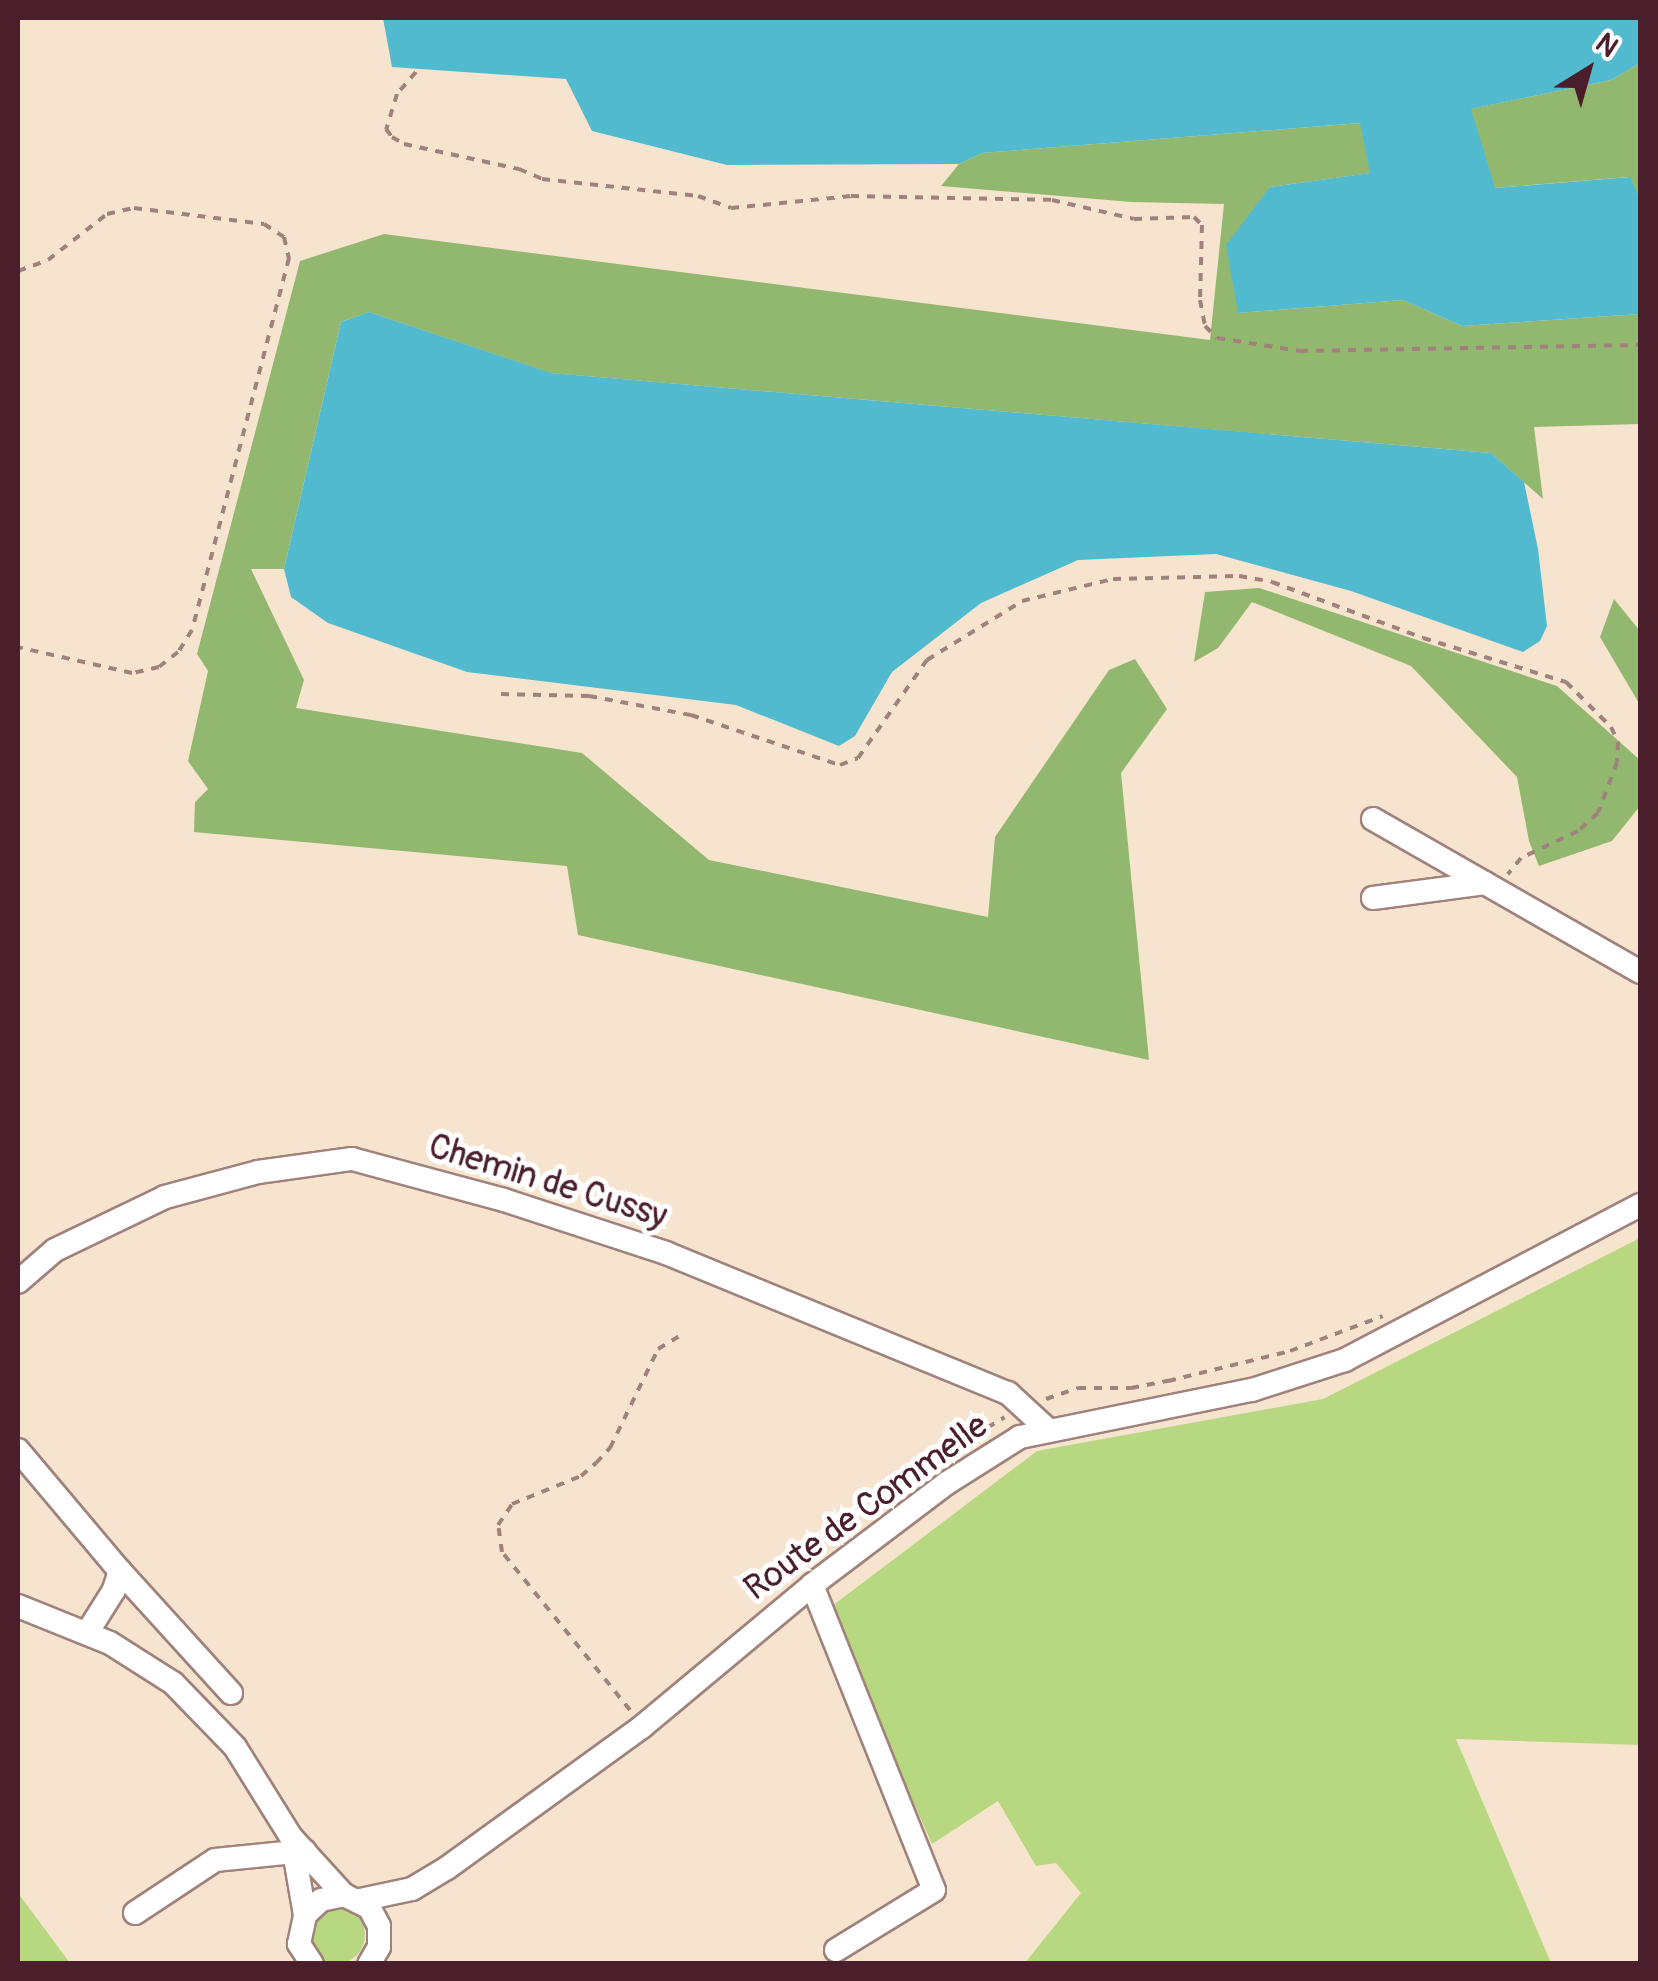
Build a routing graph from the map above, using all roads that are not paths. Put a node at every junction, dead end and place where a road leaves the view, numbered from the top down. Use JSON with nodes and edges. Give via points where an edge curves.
{"nodes":[{"id":1,"x":1373,"y":819,"type":"dead end"},
{"id":2,"x":1491,"y":886,"type":"junction"},
{"id":3,"x":1372,"y":898,"type":"dead end"},
{"id":4,"x":1640,"y":972,"type":"edge"},
{"id":5,"x":1640,"y":1205,"type":"edge"},
{"id":6,"x":18,"y":1282,"type":"edge"},
{"id":7,"x":1046,"y":1428,"type":"junction"},
{"id":8,"x":18,"y":1450,"type":"edge"},
{"id":9,"x":120,"y":1571,"type":"junction"},
{"id":10,"x":812,"y":1585,"type":"junction"},
{"id":11,"x":18,"y":1606,"type":"edge"},
{"id":12,"x":88,"y":1633,"type":"junction"},
{"id":13,"x":230,"y":1693,"type":"dead end"},
{"id":14,"x":297,"y":1847,"type":"junction"},
{"id":15,"x":412,"y":1890,"type":"junction"},
{"id":16,"x":352,"y":1898,"type":"junction"},
{"id":17,"x":135,"y":1913,"type":"dead end"},
{"id":18,"x":304,"y":1916,"type":"junction"},
{"id":19,"x":836,"y":1950,"type":"dead end"},
{"id":20,"x":375,"y":1955,"type":"edge"},
{"id":21,"x":300,"y":1957,"type":"edge"}],
"edges":[{"from":1,"to":2,"type":"street"},
{"from":2,"to":3,"type":"street"},
{"from":2,"to":4,"type":"street"},
{"from":5,"to":7,"type":"street","name":"Route de Commelle","via":[[1345,1360],[1252,1390]]},
{"from":6,"to":7,"type":"street","name":"Chemin de Cussy","via":[[55,1250],[165,1197],[258,1172],[352,1159],[666,1253],[1008,1392]]},
{"from":7,"to":10,"type":"street","name":"Route de Commelle","via":[[982,1459]]},
{"from":8,"to":9,"type":"street"},
{"from":9,"to":12,"type":"street"},
{"from":9,"to":13,"type":"street"},
{"from":10,"to":15,"type":"street","name":"Route de Commelle","via":[[642,1726]]},
{"from":10,"to":19,"type":"street","via":[[934,1890]]},
{"from":11,"to":12,"type":"street"},
{"from":12,"to":14,"type":"street","via":[[173,1683],[212,1719],[263,1785]]},
{"from":14,"to":16,"type":"street"},
{"from":14,"to":17,"type":"street","via":[[214,1860]]},
{"from":14,"to":18,"type":"street"},
{"from":15,"to":16,"type":"street","name":"Route de Commelle"},
{"from":15,"to":20,"type":"street","name":"Route de Commelle"},
{"from":16,"to":18,"type":"street","name":"Route de Commelle","via":[[321,1900]]},
{"from":16,"to":20,"type":"street","via":[[375,1916]]},
{"from":18,"to":21,"type":"street"}]}
